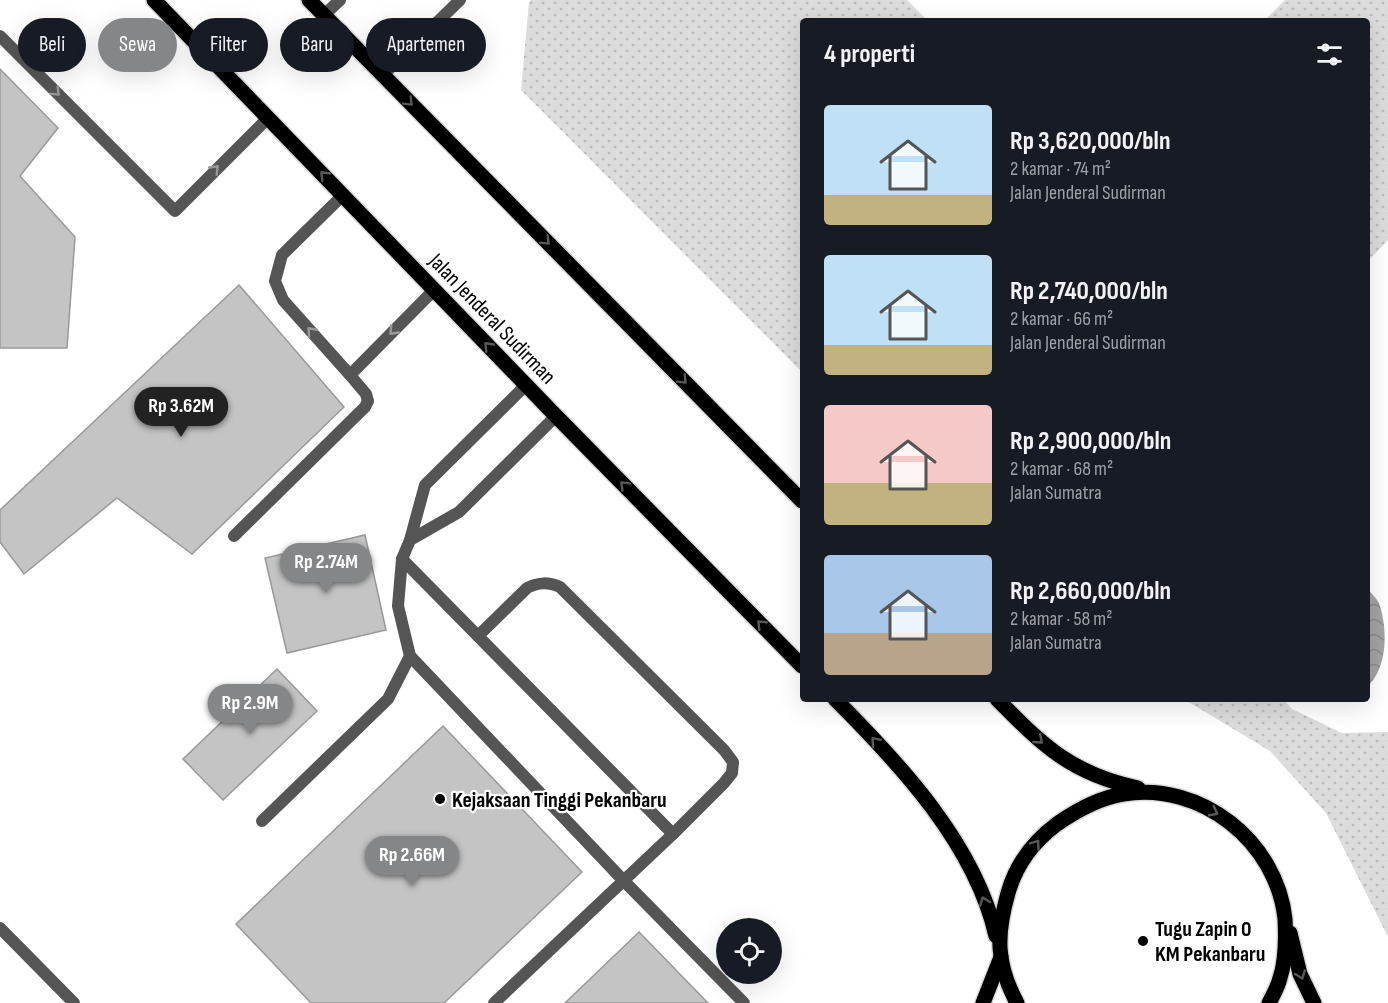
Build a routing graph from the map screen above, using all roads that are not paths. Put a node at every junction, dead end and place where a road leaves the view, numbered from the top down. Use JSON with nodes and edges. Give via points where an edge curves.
{"nodes":[{"id":1,"x":154,"y":0,"type":"edge"},
{"id":2,"x":309,"y":0,"type":"edge"},
{"id":3,"x":340,"y":0,"type":"edge"},
{"id":4,"x":460,"y":0,"type":"edge"},
{"id":5,"x":324,"y":15,"type":"junction"},
{"id":6,"x":0,"y":36,"type":"edge"},
{"id":7,"x":383,"y":75,"type":"junction"},
{"id":8,"x":268,"y":117,"type":"junction"},
{"id":9,"x":343,"y":195,"type":"junction"},
{"id":10,"x":434,"y":290,"type":"junction"},
{"id":11,"x":350,"y":375,"type":"junction"},
{"id":12,"x":526,"y":385,"type":"junction"},
{"id":13,"x":556,"y":416,"type":"junction"},
{"id":14,"x":800,"y":499,"type":"edge"},
{"id":15,"x":234,"y":536,"type":"dead end"},
{"id":16,"x":410,"y":540,"type":"junction"},
{"id":17,"x":402,"y":559,"type":"junction"},
{"id":18,"x":478,"y":636,"type":"junction"},
{"id":19,"x":410,"y":656,"type":"junction"},
{"id":20,"x":800,"y":664,"type":"edge"},
{"id":21,"x":838,"y":702,"type":"edge"},
{"id":22,"x":1000,"y":702,"type":"edge"},
{"id":23,"x":1159,"y":793,"type":"junction"},
{"id":24,"x":262,"y":821,"type":"dead end"},
{"id":25,"x":673,"y":834,"type":"junction"},
{"id":26,"x":623,"y":880,"type":"junction"},
{"id":27,"x":1283,"y":904,"type":"junction"},
{"id":28,"x":0,"y":928,"type":"edge"},
{"id":29,"x":1000,"y":957,"type":"junction"},
{"id":30,"x":74,"y":1003,"type":"edge"},
{"id":31,"x":494,"y":1003,"type":"edge"},
{"id":32,"x":744,"y":1003,"type":"edge"},
{"id":33,"x":982,"y":1003,"type":"edge"},
{"id":34,"x":1017,"y":1003,"type":"edge"},
{"id":35,"x":1269,"y":1003,"type":"edge"},
{"id":36,"x":1314,"y":1003,"type":"edge"}],
"edges":[{"from":1,"to":8,"type":"main road","name":"Jalan Jenderal Sudirman"},
{"from":2,"to":5,"type":"main road"},
{"from":3,"to":5,"type":"street"},
{"from":4,"to":7,"type":"street"},
{"from":5,"to":7,"type":"main road"},
{"from":6,"to":8,"type":"street","one_way":true,"via":[[175,211]]},
{"from":7,"to":14,"type":"main road","one_way":true},
{"from":9,"to":8,"type":"main road","name":"Jalan Jenderal Sudirman","one_way":true},
{"from":9,"to":10,"type":"main road","name":"Jalan Jenderal Sudirman"},
{"from":11,"to":9,"type":"street","one_way":true,"via":[[283,300],[275,281],[282,255]]},
{"from":10,"to":11,"type":"street","one_way":true},
{"from":12,"to":10,"type":"main road","name":"Jalan Jenderal Sudirman","one_way":true},
{"from":11,"to":15,"type":"street","via":[[366,394],[365,407]]},
{"from":12,"to":13,"type":"main road","name":"Jalan Jenderal Sudirman"},
{"from":12,"to":16,"type":"street","via":[[425,485]]},
{"from":13,"to":16,"type":"street","via":[[459,512]]},
{"from":20,"to":13,"type":"main road","name":"Jalan Jenderal Sudirman","one_way":true},
{"from":16,"to":17,"type":"street"},
{"from":17,"to":18,"type":"street"},
{"from":17,"to":19,"type":"street","via":[[398,606]]},
{"from":18,"to":25,"type":"street"},
{"from":18,"to":25,"type":"street","via":[[527,588],[550,583],[560,587],[724,750],[733,762],[732,773]]},
{"from":19,"to":24,"type":"street","via":[[388,699]]},
{"from":19,"to":26,"type":"street"},
{"from":29,"to":21,"type":"main road","one_way":true,"via":[[993,921],[958,845],[928,803]]},
{"from":22,"to":23,"type":"main road","one_way":true,"via":[[1053,752],[1081,770],[1114,783]]},
{"from":23,"to":27,"type":"main road","one_way":true,"via":[[1193,801],[1225,818],[1251,841],[1271,870]]},
{"from":29,"to":23,"type":"main road","one_way":true,"via":[[1000,922],[1013,876],[1040,837],[1078,809],[1123,794]]},
{"from":25,"to":26,"type":"street"},
{"from":26,"to":31,"type":"street"},
{"from":26,"to":32,"type":"street"},
{"from":27,"to":35,"type":"main road","via":[[1286,939],[1281,977]]},
{"from":27,"to":36,"type":"main road","one_way":true,"via":[[1300,974]]},
{"from":28,"to":30,"type":"street"},
{"from":29,"to":33,"type":"main road"},
{"from":29,"to":34,"type":"main road","via":[[1006,982]]}]}
